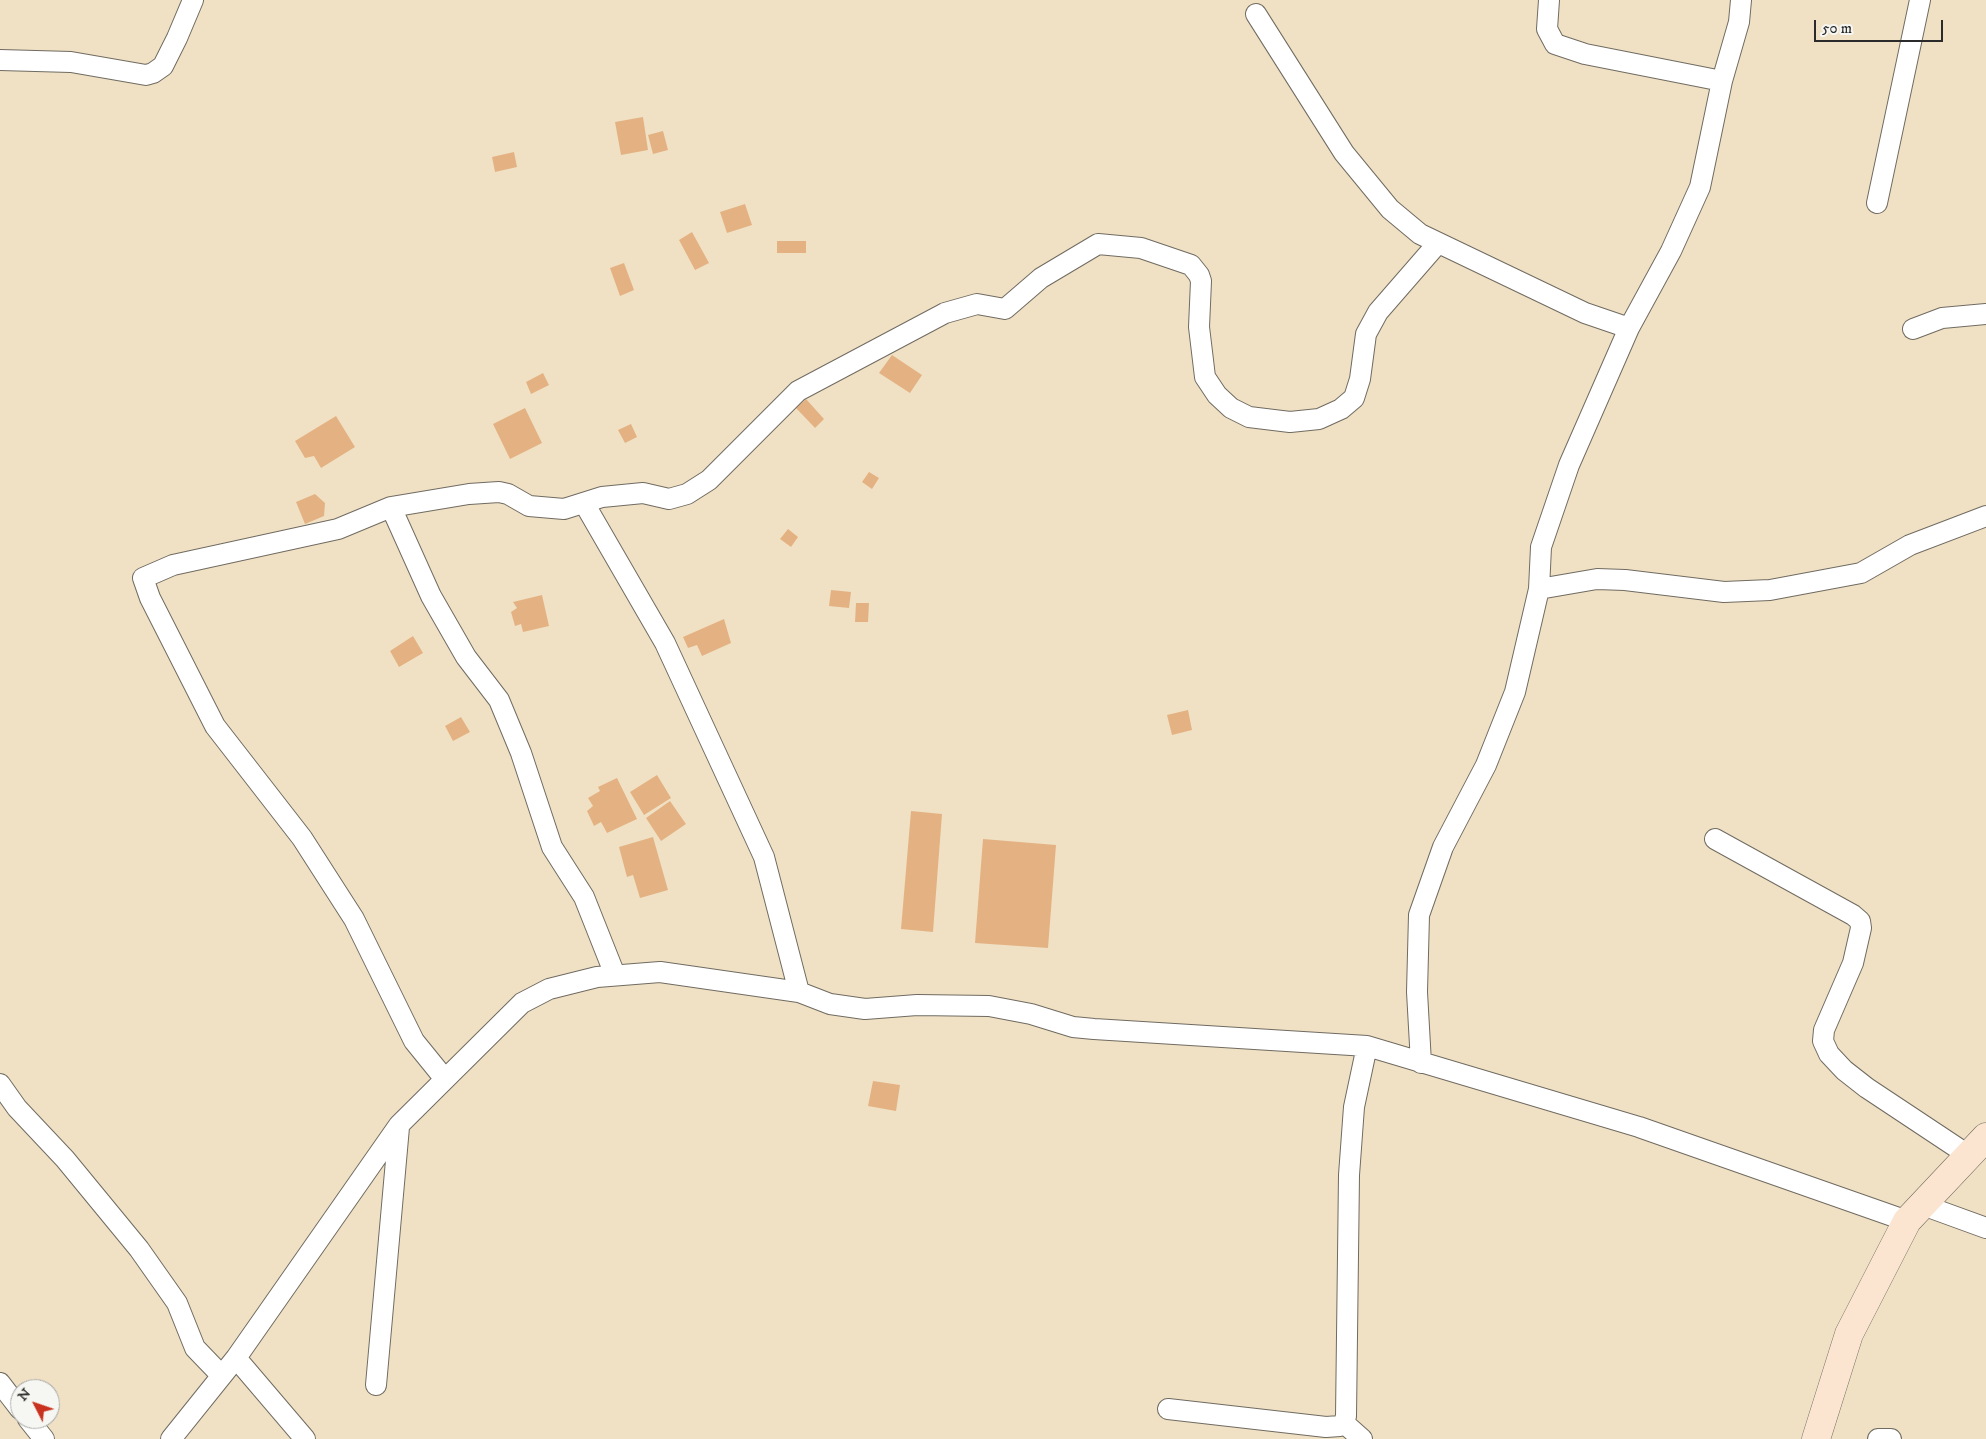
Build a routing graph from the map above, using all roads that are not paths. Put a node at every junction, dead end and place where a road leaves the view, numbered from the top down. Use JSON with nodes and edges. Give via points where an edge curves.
{"nodes":[{"id":1,"x":193,"y":0,"type":"edge"},
{"id":2,"x":1549,"y":0,"type":"edge"},
{"id":3,"x":1741,"y":0,"type":"edge"},
{"id":4,"x":1920,"y":0,"type":"edge"},
{"id":5,"x":1256,"y":14,"type":"dead end"},
{"id":6,"x":0,"y":60,"type":"edge"},
{"id":7,"x":1722,"y":81,"type":"junction"},
{"id":8,"x":1877,"y":203,"type":"dead end"},
{"id":9,"x":1438,"y":242,"type":"junction"},
{"id":10,"x":1986,"y":314,"type":"edge"},
{"id":11,"x":1629,"y":328,"type":"junction"},
{"id":12,"x":1913,"y":329,"type":"dead end"},
{"id":13,"x":584,"y":503,"type":"junction"},
{"id":14,"x":391,"y":507,"type":"junction"},
{"id":15,"x":1986,"y":516,"type":"edge"},
{"id":16,"x":1539,"y":589,"type":"junction"},
{"id":17,"x":1715,"y":839,"type":"dead end"},
{"id":18,"x":615,"y":975,"type":"junction"},
{"id":19,"x":799,"y":992,"type":"junction"},
{"id":20,"x":1367,"y":1046,"type":"junction"},
{"id":21,"x":1421,"y":1063,"type":"junction"},
{"id":22,"x":444,"y":1078,"type":"junction"},
{"id":23,"x":0,"y":1084,"type":"edge"},
{"id":24,"x":399,"y":1125,"type":"junction"},
{"id":25,"x":1977,"y":1146,"type":"edge"},
{"id":26,"x":1914,"y":1213,"type":"junction"},
{"id":27,"x":1986,"y":1228,"type":"edge"},
{"id":28,"x":236,"y":1358,"type":"junction"},
{"id":29,"x":221,"y":1376,"type":"junction"},
{"id":30,"x":0,"y":1383,"type":"edge"},
{"id":31,"x":376,"y":1385,"type":"dead end"},
{"id":32,"x":10,"y":1396,"type":"edge"},
{"id":33,"x":1168,"y":1409,"type":"dead end"},
{"id":34,"x":1344,"y":1423,"type":"junction"},
{"id":35,"x":36,"y":1429,"type":"edge"},
{"id":36,"x":44,"y":1439,"type":"edge"},
{"id":37,"x":171,"y":1439,"type":"edge"},
{"id":38,"x":305,"y":1439,"type":"edge"},
{"id":39,"x":1362,"y":1439,"type":"edge"},
{"id":40,"x":1816,"y":1439,"type":"edge"},
{"id":41,"x":1878,"y":1439,"type":"edge"},
{"id":42,"x":1891,"y":1439,"type":"edge"}],
"edges":[{"from":1,"to":6,"type":"street","via":[[178,38],[162,66],[153,73],[146,75],[71,62]]},
{"from":2,"to":7,"type":"street","via":[[1547,29],[1555,44],[1585,54]]},
{"from":3,"to":7,"type":"street","via":[[1739,22]]},
{"from":4,"to":8,"type":"street"},
{"from":5,"to":9,"type":"street","via":[[1344,153],[1368,185],[1420,234]]},
{"from":7,"to":11,"type":"street","via":[[1700,188]]},
{"from":9,"to":11,"type":"street","via":[[1585,313]]},
{"from":9,"to":13,"type":"street","via":[[1378,312],[1366,334],[1354,398],[1341,409],[1319,419],[1290,422],[1249,417],[1231,408],[1205,377],[1200,327],[1200,275],[1190,265],[1141,248],[1098,244],[1041,278],[1005,309],[977,304],[945,313],[798,391],[709,480],[687,494],[669,499],[643,493],[602,497]]},
{"from":10,"to":12,"type":"street","via":[[1942,318]]},
{"from":11,"to":16,"type":"street","via":[[1569,464],[1541,546]]},
{"from":13,"to":14,"type":"street","via":[[564,509],[538,509],[499,492]]},
{"from":13,"to":19,"type":"street","via":[[665,643],[764,857]]},
{"from":14,"to":18,"type":"street","via":[[431,596],[466,658],[499,700],[521,753],[552,847],[584,897]]},
{"from":14,"to":22,"type":"street","via":[[338,529],[173,565],[143,578],[215,726],[302,838],[354,919],[414,1041]]},
{"from":15,"to":16,"type":"street","via":[[1910,545],[1861,573],[1770,590],[1724,592],[1625,580],[1597,580]]},
{"from":16,"to":21,"type":"street","via":[[1515,692],[1486,765],[1442,847],[1419,915],[1417,992]]},
{"from":17,"to":25,"type":"street","via":[[1853,914],[1860,921],[1852,963],[1824,1030],[1823,1041],[1829,1054],[1867,1088]]},
{"from":18,"to":19,"type":"street","via":[[660,972]]},
{"from":18,"to":22,"type":"street","via":[[549,989],[522,1003]]},
{"from":19,"to":20,"type":"street","via":[[830,1004],[865,1009],[917,1004],[989,1006],[1073,1027]]},
{"from":20,"to":21,"type":"street"},
{"from":20,"to":34,"type":"street","via":[[1354,1107],[1349,1175]]},
{"from":21,"to":26,"type":"street","via":[[1640,1127]]},
{"from":22,"to":24,"type":"street"},
{"from":23,"to":29,"type":"street","via":[[139,1249],[177,1304],[195,1348]]},
{"from":24,"to":28,"type":"street"},
{"from":24,"to":31,"type":"street"},
{"from":25,"to":26,"type":"main road"},
{"from":26,"to":27,"type":"street"},
{"from":26,"to":40,"type":"main road","via":[[1849,1334]]},
{"from":28,"to":29,"type":"street"},
{"from":28,"to":38,"type":"street"},
{"from":29,"to":37,"type":"street"},
{"from":30,"to":32,"type":"street"},
{"from":33,"to":34,"type":"street","via":[[1326,1427]]},
{"from":34,"to":39,"type":"street"},
{"from":35,"to":36,"type":"street"},
{"from":41,"to":42,"type":"street"}]}
